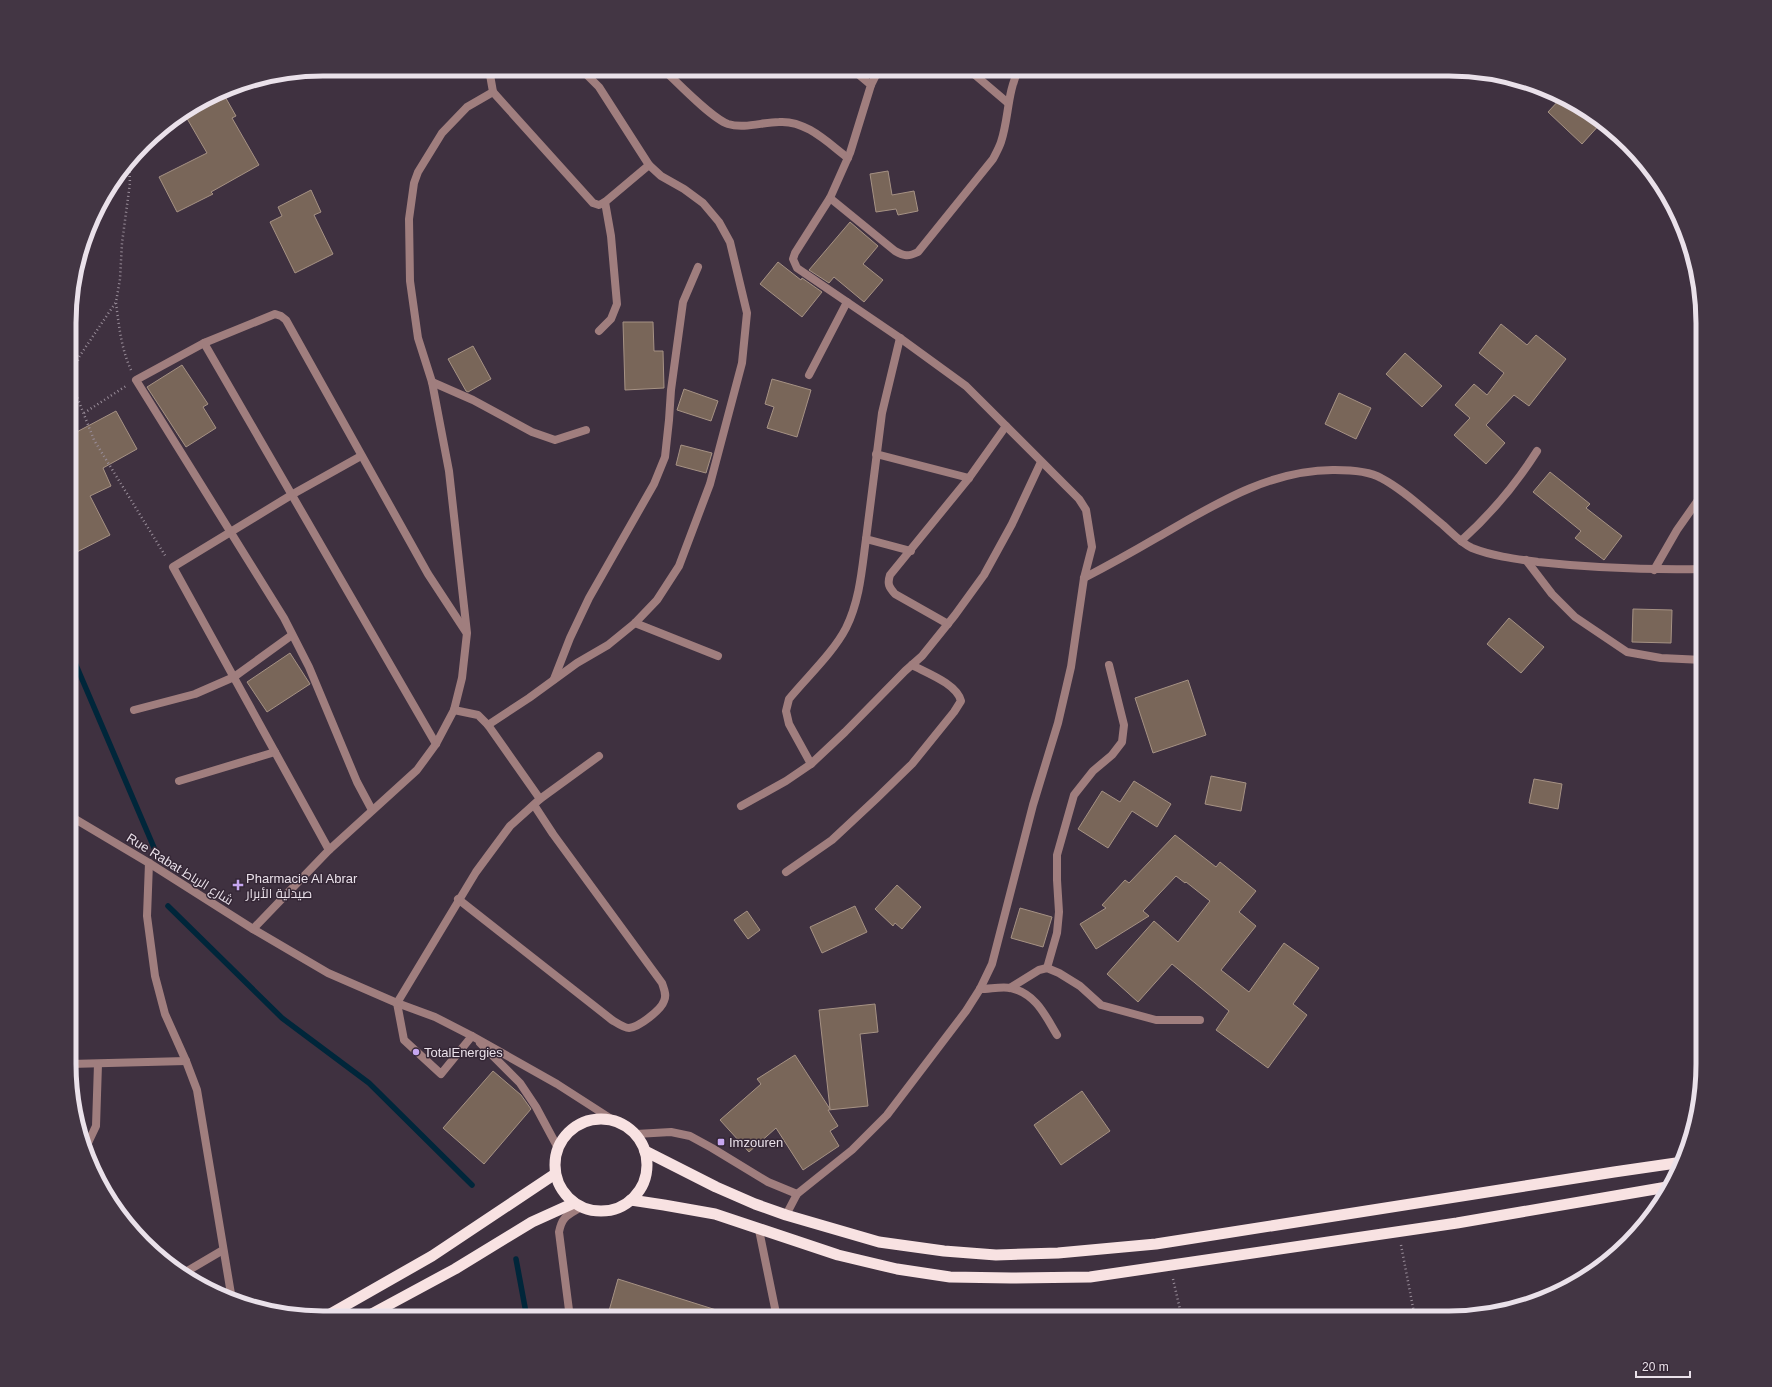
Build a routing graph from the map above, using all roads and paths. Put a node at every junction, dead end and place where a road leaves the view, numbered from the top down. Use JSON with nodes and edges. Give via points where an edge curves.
{"nodes":[{"id":1,"x":490,"y":76,"type":"edge"},
{"id":2,"x":589,"y":76,"type":"edge"},
{"id":3,"x":671,"y":76,"type":"edge"},
{"id":4,"x":860,"y":76,"type":"edge"},
{"id":5,"x":876,"y":76,"type":"edge"},
{"id":6,"x":976,"y":76,"type":"edge"},
{"id":7,"x":1016,"y":76,"type":"edge"},
{"id":8,"x":871,"y":85,"type":"junction"},
{"id":9,"x":493,"y":92,"type":"junction"},
{"id":10,"x":1008,"y":103,"type":"junction"},
{"id":11,"x":848,"y":158,"type":"junction"},
{"id":12,"x":649,"y":165,"type":"junction"},
{"id":13,"x":129,"y":170,"type":"edge"},
{"id":14,"x":830,"y":198,"type":"junction"},
{"id":15,"x":605,"y":202,"type":"junction"},
{"id":16,"x":698,"y":267,"type":"dead end"},
{"id":17,"x":116,"y":302,"type":"junction"},
{"id":18,"x":847,"y":302,"type":"junction"},
{"id":19,"x":599,"y":331,"type":"dead end"},
{"id":20,"x":900,"y":338,"type":"junction"},
{"id":21,"x":204,"y":343,"type":"junction"},
{"id":22,"x":76,"y":366,"type":"edge"},
{"id":23,"x":809,"y":375,"type":"dead end"},
{"id":24,"x":136,"y":380,"type":"junction"},
{"id":25,"x":432,"y":382,"type":"junction"},
{"id":26,"x":76,"y":396,"type":"edge"},
{"id":27,"x":84,"y":413,"type":"junction"},
{"id":28,"x":1006,"y":426,"type":"junction"},
{"id":29,"x":586,"y":430,"type":"dead end"},
{"id":30,"x":1538,"y":451,"type":"dead end"},
{"id":31,"x":876,"y":454,"type":"junction"},
{"id":32,"x":360,"y":456,"type":"junction"},
{"id":33,"x":1041,"y":462,"type":"junction"},
{"id":34,"x":969,"y":478,"type":"junction"},
{"id":35,"x":293,"y":494,"type":"junction"},
{"id":36,"x":1696,"y":502,"type":"edge"},
{"id":37,"x":231,"y":532,"type":"junction"},
{"id":38,"x":866,"y":539,"type":"junction"},
{"id":39,"x":1461,"y":541,"type":"junction"},
{"id":40,"x":911,"y":551,"type":"junction"},
{"id":41,"x":1526,"y":560,"type":"junction"},
{"id":42,"x":173,"y":567,"type":"junction"},
{"id":43,"x":1696,"y":569,"type":"edge"},
{"id":44,"x":1654,"y":570,"type":"junction"},
{"id":45,"x":1084,"y":578,"type":"junction"},
{"id":46,"x":635,"y":623,"type":"junction"},
{"id":47,"x":948,"y":624,"type":"junction"},
{"id":48,"x":467,"y":633,"type":"junction"},
{"id":49,"x":292,"y":635,"type":"junction"},
{"id":50,"x":718,"y":656,"type":"dead end"},
{"id":51,"x":1696,"y":660,"type":"edge"},
{"id":52,"x":912,"y":664,"type":"junction"},
{"id":53,"x":1109,"y":666,"type":"dead end"},
{"id":54,"x":234,"y":677,"type":"junction"},
{"id":55,"x":554,"y":680,"type":"junction"},
{"id":56,"x":134,"y":710,"type":"dead end"},
{"id":57,"x":454,"y":710,"type":"junction"},
{"id":58,"x":488,"y":725,"type":"junction"},
{"id":59,"x":436,"y":744,"type":"junction"},
{"id":60,"x":275,"y":752,"type":"junction"},
{"id":61,"x":599,"y":756,"type":"dead end"},
{"id":62,"x":811,"y":764,"type":"junction"},
{"id":63,"x":179,"y":781,"type":"dead end"},
{"id":64,"x":540,"y":799,"type":"junction"},
{"id":65,"x":534,"y":805,"type":"junction"},
{"id":66,"x":741,"y":806,"type":"dead end"},
{"id":67,"x":372,"y":810,"type":"junction"},
{"id":68,"x":76,"y":820,"type":"edge"},
{"id":69,"x":329,"y":850,"type":"junction"},
{"id":70,"x":149,"y":863,"type":"junction"},
{"id":71,"x":786,"y":872,"type":"dead end"},
{"id":72,"x":458,"y":900,"type":"junction"},
{"id":73,"x":253,"y":929,"type":"junction"},
{"id":74,"x":1047,"y":968,"type":"junction"},
{"id":75,"x":1010,"y":988,"type":"junction"},
{"id":76,"x":980,"y":989,"type":"junction"},
{"id":77,"x":397,"y":1003,"type":"junction"},
{"id":78,"x":1200,"y":1020,"type":"dead end"},
{"id":79,"x":1057,"y":1035,"type":"dead end"},
{"id":80,"x":472,"y":1036,"type":"junction"},
{"id":81,"x":186,"y":1061,"type":"junction"},
{"id":82,"x":76,"y":1064,"type":"edge"},
{"id":83,"x":98,"y":1064,"type":"junction"},
{"id":84,"x":613,"y":1120,"type":"junction"},
{"id":85,"x":636,"y":1134,"type":"junction"},
{"id":86,"x":89,"y":1142,"type":"edge"},
{"id":87,"x":558,"y":1148,"type":"junction"},
{"id":88,"x":645,"y":1151,"type":"junction"},
{"id":89,"x":1675,"y":1163,"type":"edge"},
{"id":90,"x":555,"y":1174,"type":"junction"},
{"id":91,"x":1663,"y":1188,"type":"edge"},
{"id":92,"x":796,"y":1194,"type":"junction"},
{"id":93,"x":631,"y":1200,"type":"junction"},
{"id":94,"x":577,"y":1205,"type":"junction"},
{"id":95,"x":786,"y":1215,"type":"junction"},
{"id":96,"x":759,"y":1230,"type":"junction"},
{"id":97,"x":1398,"y":1231,"type":"junction"},
{"id":98,"x":223,"y":1250,"type":"junction"},
{"id":99,"x":1170,"y":1266,"type":"junction"},
{"id":100,"x":188,"y":1271,"type":"edge"},
{"id":101,"x":231,"y":1293,"type":"edge"},
{"id":102,"x":337,"y":1311,"type":"edge"},
{"id":103,"x":378,"y":1311,"type":"edge"},
{"id":104,"x":569,"y":1311,"type":"edge"},
{"id":105,"x":776,"y":1311,"type":"edge"},
{"id":106,"x":1180,"y":1311,"type":"edge"},
{"id":107,"x":1414,"y":1311,"type":"edge"}],
"edges":[{"from":1,"to":9,"type":"street"},
{"from":2,"to":12,"type":"street","via":[[599,86]]},
{"from":3,"to":11,"type":"street","via":[[715,116],[728,124],[741,126],[792,123],[808,128]]},
{"from":4,"to":8,"type":"street"},
{"from":5,"to":8,"type":"street"},
{"from":6,"to":10,"type":"street"},
{"from":7,"to":10,"type":"street"},
{"from":8,"to":11,"type":"street"},
{"from":9,"to":15,"type":"street","via":[[593,203],[599,205]]},
{"from":9,"to":25,"type":"street","via":[[467,107],[442,133],[418,172],[414,184],[410,218],[410,281],[418,338]]},
{"from":10,"to":14,"type":"street","via":[[1001,142],[993,159],[918,252],[902,256]]},
{"from":11,"to":14,"type":"street"},
{"from":12,"to":15,"type":"street"},
{"from":12,"to":46,"type":"street","via":[[661,176],[703,203],[719,222],[730,242],[747,313],[742,363],[710,484],[679,566],[657,600]]},
{"from":13,"to":17,"type":"path","via":[[130,184]]},
{"from":14,"to":18,"type":"street","via":[[795,253],[794,264]]},
{"from":15,"to":19,"type":"street","via":[[617,304],[610,319]]},
{"from":16,"to":55,"type":"street","via":[[683,302],[664,457],[654,484],[589,598]]},
{"from":17,"to":22,"type":"path"},
{"from":17,"to":24,"type":"path","via":[[120,335]]},
{"from":18,"to":20,"type":"street"},
{"from":18,"to":23,"type":"street"},
{"from":20,"to":28,"type":"street","via":[[966,386]]},
{"from":20,"to":31,"type":"street","via":[[882,413]]},
{"from":21,"to":24,"type":"street"},
{"from":21,"to":32,"type":"street","via":[[275,314],[281,316],[291,327]]},
{"from":21,"to":35,"type":"street"},
{"from":24,"to":27,"type":"path"},
{"from":24,"to":37,"type":"street"},
{"from":25,"to":29,"type":"street","via":[[473,400],[532,432],[555,440]]},
{"from":25,"to":48,"type":"street","via":[[449,471]]},
{"from":26,"to":27,"type":"path"},
{"from":27,"to":42,"type":"path","via":[[94,440]]},
{"from":28,"to":33,"type":"street"},
{"from":28,"to":34,"type":"street"},
{"from":30,"to":39,"type":"street","via":[[1523,474],[1476,528]]},
{"from":31,"to":34,"type":"street"},
{"from":31,"to":38,"type":"street"},
{"from":32,"to":35,"type":"street"},
{"from":32,"to":48,"type":"street","via":[[428,574]]},
{"from":33,"to":45,"type":"street","via":[[1079,499],[1086,510],[1092,547]]},
{"from":33,"to":47,"type":"street","via":[[1012,524],[984,575]]},
{"from":34,"to":40,"type":"street"},
{"from":35,"to":37,"type":"street"},
{"from":35,"to":59,"type":"street"},
{"from":36,"to":44,"type":"street"},
{"from":37,"to":42,"type":"street"},
{"from":37,"to":49,"type":"street"},
{"from":38,"to":40,"type":"street"},
{"from":38,"to":62,"type":"street","via":[[857,599],[846,628],[789,699],[786,711],[789,724]]},
{"from":39,"to":41,"type":"street","via":[[1491,554]]},
{"from":39,"to":45,"type":"street","via":[[1418,503],[1382,478],[1365,473],[1335,470],[1286,477],[1249,488]]},
{"from":40,"to":47,"type":"street","via":[[890,575],[889,586],[895,594]]},
{"from":41,"to":44,"type":"street"},
{"from":41,"to":51,"type":"street","via":[[1552,594],[1575,618],[1627,652],[1661,658]]},
{"from":42,"to":54,"type":"street"},
{"from":43,"to":44,"type":"street"},
{"from":45,"to":76,"type":"street","via":[[1071,667],[1058,723],[1033,805],[992,964]]},
{"from":46,"to":50,"type":"street"},
{"from":46,"to":55,"type":"street","via":[[608,645]]},
{"from":47,"to":52,"type":"street","via":[[922,656]]},
{"from":48,"to":57,"type":"street","via":[[462,678]]},
{"from":49,"to":54,"type":"street"},
{"from":49,"to":67,"type":"street","via":[[309,667],[357,782]]},
{"from":52,"to":62,"type":"street"},
{"from":52,"to":71,"type":"street","via":[[952,687],[959,694],[961,701],[912,764],[832,840]]},
{"from":53,"to":74,"type":"street","via":[[1124,725],[1122,742],[1112,755],[1093,771],[1074,795],[1058,855],[1057,933]]},
{"from":54,"to":56,"type":"street","via":[[195,694]]},
{"from":54,"to":60,"type":"street"},
{"from":55,"to":58,"type":"street"},
{"from":57,"to":58,"type":"street","via":[[478,714]]},
{"from":57,"to":59,"type":"street"},
{"from":58,"to":64,"type":"street"},
{"from":59,"to":67,"type":"street","via":[[417,770]]},
{"from":60,"to":63,"type":"street"},
{"from":60,"to":69,"type":"street"},
{"from":61,"to":64,"type":"street"},
{"from":62,"to":66,"type":"street"},
{"from":64,"to":65,"type":"street"},
{"from":65,"to":72,"type":"street","via":[[510,826]]},
{"from":65,"to":72,"type":"street","via":[[662,983],[664,1002],[638,1026],[621,1026]]},
{"from":67,"to":69,"type":"street"},
{"from":68,"to":70,"type":"street","name":"Rue Rabat شارع الرباط"},
{"from":69,"to":73,"type":"street"},
{"from":70,"to":73,"type":"street","name":"Rue Rabat شارع الرباط"},
{"from":70,"to":81,"type":"street","via":[[147,916],[155,976],[165,1014]]},
{"from":72,"to":77,"type":"street"},
{"from":73,"to":77,"type":"street","name":"Rue Rabat شارع الرباط","via":[[328,973]]},
{"from":74,"to":75,"type":"street","via":[[1039,970]]},
{"from":74,"to":78,"type":"street","via":[[1080,986],[1102,1005],[1156,1020]]},
{"from":75,"to":76,"type":"street"},
{"from":75,"to":79,"type":"street","via":[[1029,995],[1042,1008]]},
{"from":76,"to":92,"type":"street","via":[[949,1035],[887,1115],[852,1150]]},
{"from":77,"to":80,"type":"street","name":"Rue Rabat شارع الرباط","via":[[435,1017]]},
{"from":77,"to":80,"type":"street","via":[[404,1040],[441,1074]]},
{"from":80,"to":84,"type":"street","name":"Rue Rabat شارع الرباط","via":[[557,1084]]},
{"from":80,"to":87,"type":"street","name":"Rue Rabat شارع الرباط","via":[[520,1083]]},
{"from":81,"to":83,"type":"street"},
{"from":81,"to":98,"type":"street","via":[[198,1097]]},
{"from":82,"to":83,"type":"street"},
{"from":83,"to":86,"type":"street","via":[[96,1126]]},
{"from":84,"to":85,"type":"highway"},
{"from":84,"to":87,"type":"highway","via":[[596,1119],[580,1124],[567,1134]]},
{"from":85,"to":88,"type":"highway"},
{"from":85,"to":92,"type":"street","via":[[671,1132],[690,1136],[768,1182]]},
{"from":87,"to":90,"type":"highway"},
{"from":88,"to":93,"type":"highway","via":[[647,1170],[644,1181],[639,1192]]},
{"from":88,"to":95,"type":"highway","via":[[716,1187]]},
{"from":89,"to":95,"type":"highway","via":[[1156,1244],[1058,1253],[996,1255],[879,1242]]},
{"from":90,"to":94,"type":"highway","via":[[565,1195]]},
{"from":90,"to":102,"type":"highway","via":[[432,1256]]},
{"from":91,"to":97,"type":"highway"},
{"from":92,"to":95,"type":"street"},
{"from":93,"to":94,"type":"highway","via":[[620,1208],[607,1211],[593,1211]]},
{"from":93,"to":96,"type":"highway","via":[[715,1214]]},
{"from":94,"to":103,"type":"highway","via":[[532,1222]]},
{"from":94,"to":104,"type":"street","via":[[561,1222],[559,1232]]},
{"from":96,"to":99,"type":"highway","via":[[838,1255],[897,1269],[950,1277],[1090,1277]]},
{"from":96,"to":105,"type":"street"},
{"from":97,"to":99,"type":"highway"},
{"from":97,"to":107,"type":"path"},
{"from":98,"to":100,"type":"street"},
{"from":98,"to":101,"type":"street"},
{"from":99,"to":106,"type":"path"}]}
